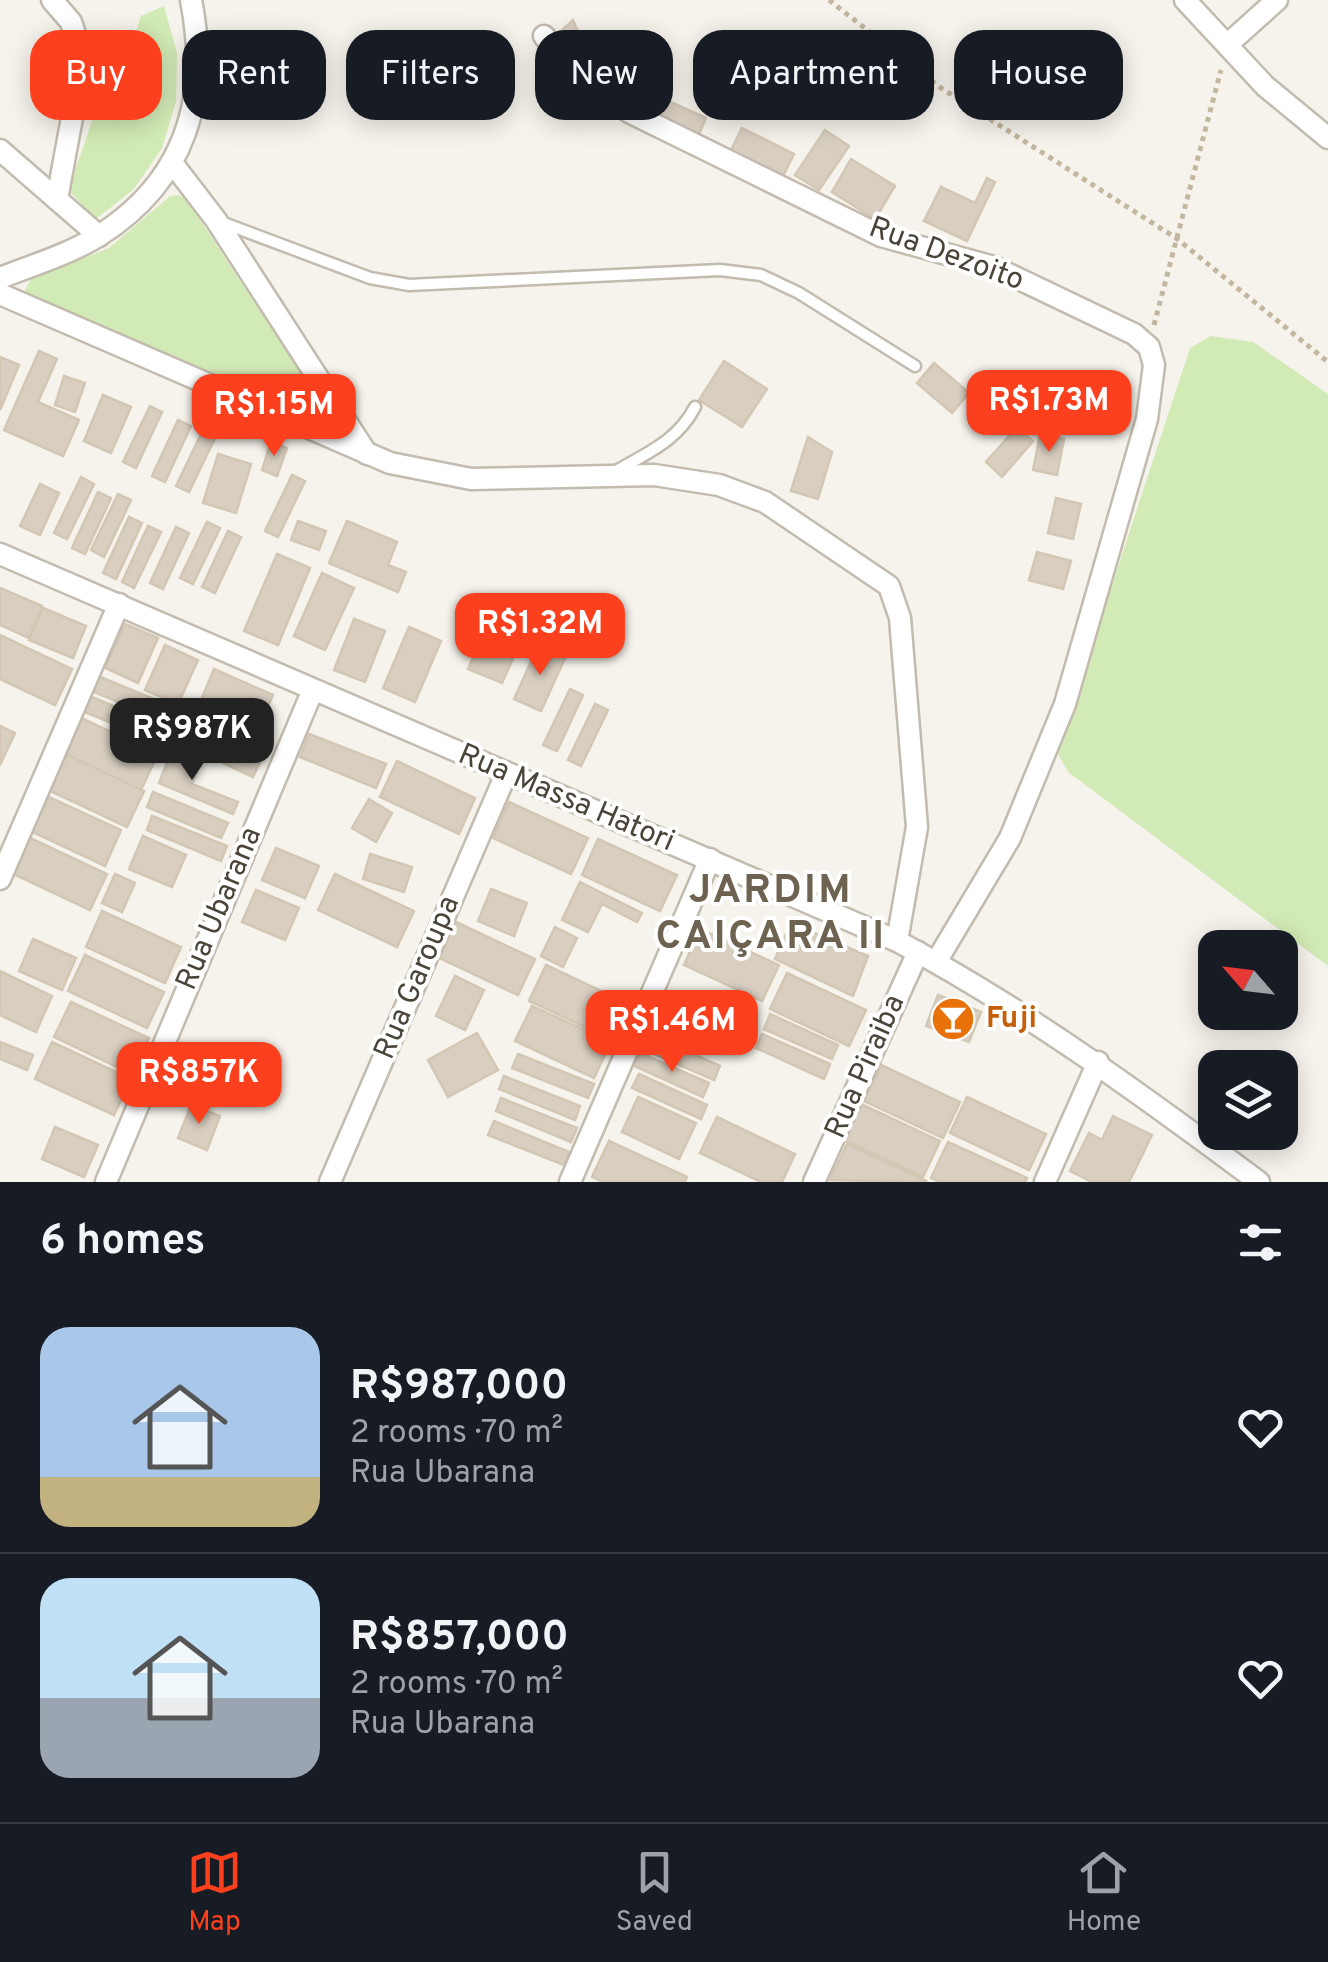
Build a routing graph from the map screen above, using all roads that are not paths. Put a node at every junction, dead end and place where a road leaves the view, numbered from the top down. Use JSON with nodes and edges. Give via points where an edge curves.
{"nodes":[{"id":1,"x":52,"y":0,"type":"edge"},
{"id":2,"x":191,"y":0,"type":"edge"},
{"id":3,"x":1185,"y":0,"type":"edge"},
{"id":4,"x":1277,"y":0,"type":"edge"},
{"id":5,"x":1228,"y":44,"type":"junction"},
{"id":6,"x":645,"y":120,"type":"edge"},
{"id":7,"x":1328,"y":138,"type":"edge"},
{"id":8,"x":0,"y":150,"type":"edge"},
{"id":9,"x":173,"y":164,"type":"junction"},
{"id":10,"x":57,"y":199,"type":"junction"},
{"id":11,"x":216,"y":220,"type":"junction"},
{"id":12,"x":99,"y":236,"type":"junction"},
{"id":13,"x":0,"y":278,"type":"edge"},
{"id":14,"x":0,"y":294,"type":"edge"},
{"id":15,"x":915,"y":366,"type":"dead end"},
{"id":16,"x":695,"y":407,"type":"dead end"},
{"id":17,"x":368,"y":456,"type":"junction"},
{"id":18,"x":609,"y":476,"type":"junction"},
{"id":19,"x":0,"y":554,"type":"edge"},
{"id":20,"x":119,"y":604,"type":"junction"},
{"id":21,"x":312,"y":692,"type":"junction"},
{"id":22,"x":506,"y":774,"type":"junction"},
{"id":23,"x":710,"y":859,"type":"junction"},
{"id":24,"x":0,"y":879,"type":"edge"},
{"id":25,"x":897,"y":941,"type":"junction"},
{"id":26,"x":927,"y":957,"type":"junction"},
{"id":27,"x":1098,"y":1062,"type":"junction"},
{"id":28,"x":106,"y":1182,"type":"edge"},
{"id":29,"x":330,"y":1182,"type":"edge"},
{"id":30,"x":570,"y":1182,"type":"edge"},
{"id":31,"x":814,"y":1182,"type":"edge"},
{"id":32,"x":1045,"y":1182,"type":"edge"},
{"id":33,"x":1259,"y":1182,"type":"edge"}],
"edges":[{"from":1,"to":10,"type":"street","via":[[71,22],[83,58]]},
{"from":2,"to":9,"type":"street","via":[[199,69],[187,136]]},
{"from":3,"to":5,"type":"street"},
{"from":4,"to":5,"type":"street"},
{"from":5,"to":7,"type":"street","via":[[1265,86]]},
{"from":6,"to":26,"type":"street","name":"Rua Dezoito","via":[[881,236],[994,267],[1134,334],[1149,348],[1154,365],[1147,419],[1065,704],[1010,838]]},
{"from":8,"to":10,"type":"street"},
{"from":9,"to":11,"type":"street"},
{"from":9,"to":12,"type":"street"},
{"from":10,"to":12,"type":"street"},
{"from":11,"to":15,"type":"lane","via":[[370,278],[409,285],[720,270],[760,275]]},
{"from":11,"to":17,"type":"street"},
{"from":12,"to":13,"type":"street"},
{"from":14,"to":17,"type":"street"},
{"from":16,"to":18,"type":"lane","via":[[671,440]]},
{"from":17,"to":18,"type":"street","via":[[471,479]]},
{"from":18,"to":25,"type":"street","via":[[719,485],[765,502],[889,586],[900,618],[917,827]]},
{"from":19,"to":20,"type":"street","name":"Rua Massa Hatori"},
{"from":20,"to":21,"type":"street","name":"Rua Massa Hatori"},
{"from":20,"to":24,"type":"street"},
{"from":21,"to":22,"type":"street","name":"Rua Massa Hatori"},
{"from":21,"to":28,"type":"street","name":"Rua Ubarana"},
{"from":22,"to":23,"type":"street","name":"Rua Massa Hatori"},
{"from":22,"to":29,"type":"street","name":"Rua Garoupa"},
{"from":23,"to":25,"type":"street","name":"Rua Massa Hatori"},
{"from":23,"to":30,"type":"street"},
{"from":25,"to":26,"type":"street","name":"Rua Massa Hatori"},
{"from":26,"to":27,"type":"street","name":"Rua Massa Hatori"},
{"from":26,"to":31,"type":"street","name":"Rua Piraiba"},
{"from":27,"to":32,"type":"street"},
{"from":27,"to":33,"type":"street","name":"Rua Massa Hatori"}]}
